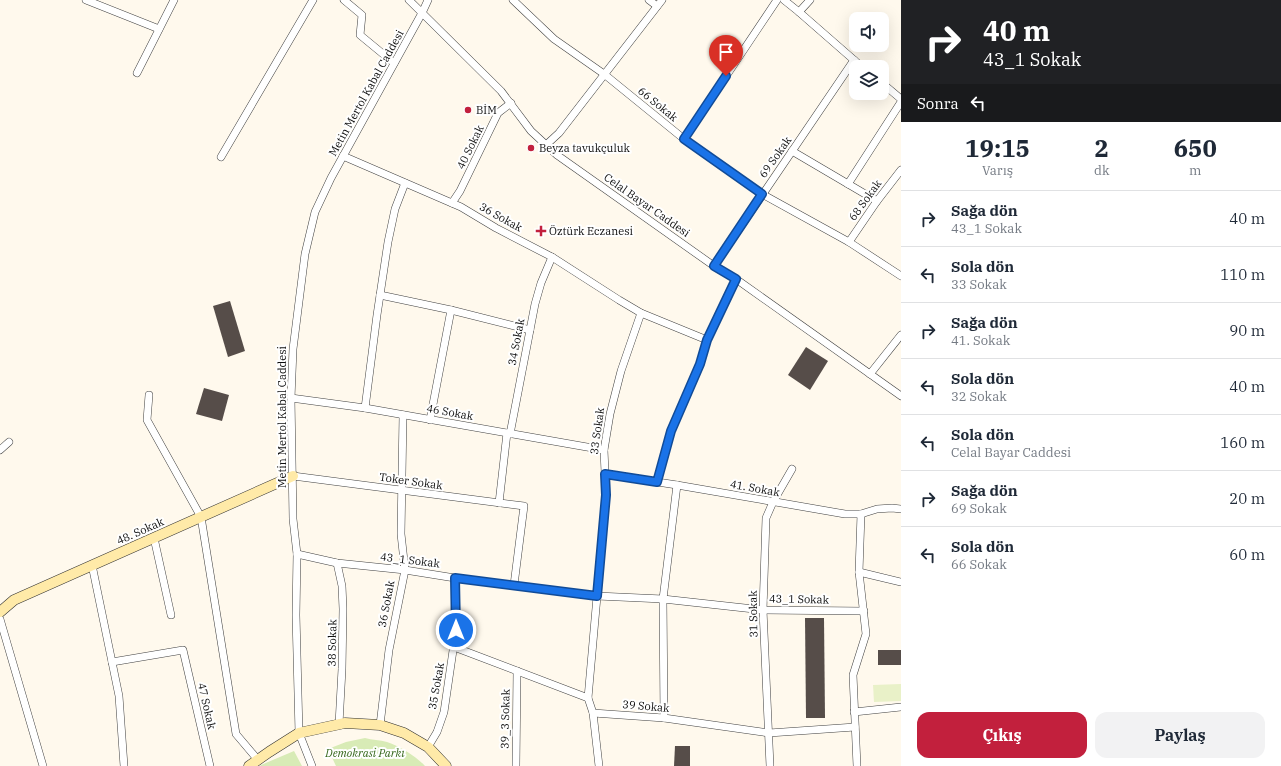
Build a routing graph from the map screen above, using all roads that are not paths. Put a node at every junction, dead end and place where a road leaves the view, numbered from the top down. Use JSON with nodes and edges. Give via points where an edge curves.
{"nodes":[{"id":1,"x":86,"y":0,"type":"edge"},
{"id":2,"x":174,"y":0,"type":"edge"},
{"id":3,"x":313,"y":0,"type":"edge"},
{"id":4,"x":344,"y":0,"type":"edge"},
{"id":5,"x":409,"y":0,"type":"edge"},
{"id":6,"x":428,"y":0,"type":"edge"},
{"id":7,"x":513,"y":0,"type":"edge"},
{"id":8,"x":649,"y":0,"type":"edge"},
{"id":9,"x":777,"y":0,"type":"edge"},
{"id":10,"x":784,"y":0,"type":"edge"},
{"id":11,"x":810,"y":0,"type":"edge"},
{"id":12,"x":659,"y":3,"type":"edge"},
{"id":13,"x":799,"y":12,"type":"junction"},
{"id":14,"x":422,"y":13,"type":"junction"},
{"id":15,"x":159,"y":29,"type":"junction"},
{"id":16,"x":854,"y":60,"type":"edge"},
{"id":17,"x":394,"y":63,"type":"junction"},
{"id":18,"x":849,"y":67,"type":"edge"},
{"id":19,"x":137,"y":73,"type":"dead end"},
{"id":20,"x":604,"y":74,"type":"junction"},
{"id":21,"x":889,"y":89,"type":"edge"},
{"id":22,"x":901,"y":100,"type":"edge"},
{"id":23,"x":511,"y":104,"type":"junction"},
{"id":24,"x":684,"y":139,"type":"junction"},
{"id":25,"x":546,"y":145,"type":"junction"},
{"id":26,"x":792,"y":151,"type":"junction"},
{"id":27,"x":343,"y":156,"type":"junction"},
{"id":28,"x":221,"y":157,"type":"dead end"},
{"id":29,"x":901,"y":170,"type":"edge"},
{"id":30,"x":405,"y":183,"type":"junction"},
{"id":31,"x":848,"y":184,"type":"junction"},
{"id":32,"x":762,"y":194,"type":"junction"},
{"id":33,"x":877,"y":201,"type":"junction"},
{"id":34,"x":452,"y":203,"type":"junction"},
{"id":35,"x":849,"y":242,"type":"junction"},
{"id":36,"x":552,"y":257,"type":"junction"},
{"id":37,"x":714,"y":266,"type":"junction"},
{"id":38,"x":901,"y":276,"type":"edge"},
{"id":39,"x":736,"y":279,"type":"junction"},
{"id":40,"x":380,"y":295,"type":"junction"},
{"id":41,"x":451,"y":310,"type":"junction"},
{"id":42,"x":641,"y":313,"type":"junction"},
{"id":43,"x":530,"y":330,"type":"junction"},
{"id":44,"x":901,"y":335,"type":"edge"},
{"id":45,"x":707,"y":340,"type":"junction"},
{"id":46,"x":870,"y":374,"type":"junction"},
{"id":47,"x":149,"y":395,"type":"dead end"},
{"id":48,"x":901,"y":396,"type":"edge"},
{"id":49,"x":291,"y":398,"type":"junction"},
{"id":50,"x":365,"y":408,"type":"junction"},
{"id":51,"x":403,"y":415,"type":"junction"},
{"id":52,"x":430,"y":420,"type":"junction"},
{"id":53,"x":508,"y":434,"type":"junction"},
{"id":54,"x":9,"y":442,"type":"dead end"},
{"id":55,"x":0,"y":450,"type":"edge"},
{"id":56,"x":604,"y":450,"type":"junction"},
{"id":57,"x":792,"y":469,"type":"dead end"},
{"id":58,"x":605,"y":474,"type":"junction"},
{"id":59,"x":293,"y":476,"type":"junction"},
{"id":60,"x":657,"y":482,"type":"junction"},
{"id":61,"x":677,"y":485,"type":"junction"},
{"id":62,"x":402,"y":491,"type":"junction"},
{"id":63,"x":773,"y":502,"type":"junction"},
{"id":64,"x":499,"y":503,"type":"junction"},
{"id":65,"x":901,"y":509,"type":"edge"},
{"id":66,"x":861,"y":514,"type":"junction"},
{"id":67,"x":201,"y":517,"type":"junction"},
{"id":68,"x":154,"y":538,"type":"junction"},
{"id":69,"x":297,"y":554,"type":"junction"},
{"id":70,"x":337,"y":563,"type":"junction"},
{"id":71,"x":92,"y":565,"type":"junction"},
{"id":72,"x":404,"y":570,"type":"junction"},
{"id":73,"x":859,"y":572,"type":"junction"},
{"id":74,"x":455,"y":578,"type":"junction"},
{"id":75,"x":901,"y":582,"type":"edge"},
{"id":76,"x":514,"y":585,"type":"junction"},
{"id":77,"x":597,"y":596,"type":"junction"},
{"id":78,"x":663,"y":600,"type":"junction"},
{"id":79,"x":763,"y":610,"type":"junction"},
{"id":80,"x":864,"y":611,"type":"junction"},
{"id":81,"x":0,"y":612,"type":"edge"},
{"id":82,"x":170,"y":615,"type":"dead end"},
{"id":83,"x":0,"y":619,"type":"edge"},
{"id":84,"x":454,"y":647,"type":"junction"},
{"id":85,"x":112,"y":662,"type":"junction"},
{"id":86,"x":517,"y":671,"type":"junction"},
{"id":87,"x":588,"y":698,"type":"junction"},
{"id":88,"x":901,"y":707,"type":"edge"},
{"id":89,"x":854,"y":712,"type":"junction"},
{"id":90,"x":593,"y":713,"type":"junction"},
{"id":91,"x":664,"y":718,"type":"junction"},
{"id":92,"x":339,"y":724,"type":"junction"},
{"id":93,"x":380,"y":725,"type":"junction"},
{"id":94,"x":855,"y":727,"type":"junction"},
{"id":95,"x":769,"y":732,"type":"junction"},
{"id":96,"x":299,"y":733,"type":"junction"},
{"id":97,"x":428,"y":747,"type":"junction"},
{"id":98,"x":258,"y":760,"type":"junction"},
{"id":99,"x":43,"y":766,"type":"edge"},
{"id":100,"x":124,"y":766,"type":"edge"},
{"id":101,"x":210,"y":766,"type":"edge"},
{"id":102,"x":249,"y":766,"type":"edge"},
{"id":103,"x":312,"y":766,"type":"edge"},
{"id":104,"x":446,"y":766,"type":"edge"},
{"id":105,"x":516,"y":766,"type":"edge"},
{"id":106,"x":599,"y":766,"type":"edge"},
{"id":107,"x":770,"y":766,"type":"edge"},
{"id":108,"x":857,"y":766,"type":"edge"}],
"edges":[{"from":1,"to":15,"type":"street"},
{"from":2,"to":15,"type":"street"},
{"from":3,"to":28,"type":"street"},
{"from":4,"to":17,"type":"street","via":[[362,15],[360,35]]},
{"from":5,"to":14,"type":"street","name":"Celal Bayar Caddesi"},
{"from":6,"to":14,"type":"street","name":"Metin Mertol Kabal Caddesi"},
{"from":7,"to":20,"type":"street","name":"66 Sokak","via":[[554,39]]},
{"from":8,"to":12,"type":"street"},
{"from":9,"to":24,"type":"street"},
{"from":10,"to":13,"type":"street"},
{"from":11,"to":13,"type":"street"},
{"from":12,"to":20,"type":"street"},
{"from":13,"to":16,"type":"street"},
{"from":14,"to":17,"type":"street","name":"Metin Mertol Kabal Caddesi"},
{"from":14,"to":23,"type":"street","name":"Celal Bayar Caddesi","via":[[501,90]]},
{"from":15,"to":19,"type":"street"},
{"from":17,"to":27,"type":"street","name":"Metin Mertol Kabal Caddesi"},
{"from":18,"to":26,"type":"street","name":"69 Sokak"},
{"from":20,"to":24,"type":"street","name":"66 Sokak"},
{"from":20,"to":25,"type":"street","via":[[559,133]]},
{"from":21,"to":22,"type":"street"},
{"from":22,"to":31,"type":"street"},
{"from":23,"to":25,"type":"street","name":"Celal Bayar Caddesi","via":[[531,131]]},
{"from":23,"to":34,"type":"street","name":"40 Sokak","via":[[498,113],[460,192]]},
{"from":24,"to":32,"type":"street","name":"66 Sokak"},
{"from":25,"to":37,"type":"street","name":"Celal Bayar Caddesi"},
{"from":26,"to":31,"type":"street"},
{"from":26,"to":32,"type":"street","name":"69 Sokak"},
{"from":27,"to":30,"type":"street","name":"36 Sokak"},
{"from":27,"to":49,"type":"street","name":"Metin Mertol Kabal Caddesi","via":[[315,212],[305,254],[292,349]]},
{"from":29,"to":33,"type":"street","name":"68 Sokak"},
{"from":30,"to":34,"type":"street","name":"36 Sokak"},
{"from":30,"to":40,"type":"street","via":[[395,209]]},
{"from":31,"to":33,"type":"street"},
{"from":32,"to":35,"type":"street","name":"66 Sokak"},
{"from":32,"to":37,"type":"street","name":"69 Sokak"},
{"from":33,"to":35,"type":"street","name":"68 Sokak"},
{"from":34,"to":36,"type":"street","name":"36 Sokak"},
{"from":35,"to":38,"type":"street","name":"66 Sokak"},
{"from":36,"to":42,"type":"street","name":"36 Sokak"},
{"from":36,"to":43,"type":"street","name":"34 Sokak","via":[[541,283]]},
{"from":37,"to":39,"type":"street","name":"Celal Bayar Caddesi"},
{"from":39,"to":45,"type":"street"},
{"from":39,"to":46,"type":"street","name":"Celal Bayar Caddesi"},
{"from":40,"to":41,"type":"street"},
{"from":40,"to":50,"type":"street"},
{"from":41,"to":43,"type":"street"},
{"from":41,"to":52,"type":"street"},
{"from":42,"to":45,"type":"street","name":"36 Sokak"},
{"from":42,"to":56,"type":"street","name":"33 Sokak","via":[[621,371]]},
{"from":43,"to":53,"type":"street","name":"34 Sokak"},
{"from":44,"to":46,"type":"street"},
{"from":45,"to":60,"type":"street","via":[[700,364],[671,431]]},
{"from":46,"to":48,"type":"street","name":"Celal Bayar Caddesi"},
{"from":47,"to":67,"type":"street","via":[[147,420]]},
{"from":49,"to":50,"type":"street","name":"46 Sokak"},
{"from":49,"to":59,"type":"street","name":"Metin Mertol Kabal Caddesi"},
{"from":50,"to":51,"type":"street","name":"46 Sokak"},
{"from":51,"to":52,"type":"street","name":"46 Sokak"},
{"from":51,"to":62,"type":"street","name":"36 Sokak"},
{"from":52,"to":53,"type":"street","name":"46 Sokak"},
{"from":53,"to":56,"type":"street","name":"46 Sokak"},
{"from":53,"to":64,"type":"street","name":"34 Sokak"},
{"from":54,"to":55,"type":"street"},
{"from":56,"to":58,"type":"street","name":"33 Sokak"},
{"from":57,"to":63,"type":"street","name":"31 Sokak"},
{"from":58,"to":60,"type":"street","name":"41. Sokak"},
{"from":58,"to":77,"type":"street","name":"33 Sokak","via":[[606,495]]},
{"from":59,"to":62,"type":"street","name":"Toker Sokak"},
{"from":59,"to":67,"type":"main road","name":"48. Sokak"},
{"from":59,"to":69,"type":"street","name":"Metin Mertol Kabal Caddesi","via":[[293,519]]},
{"from":60,"to":61,"type":"street","name":"41. Sokak"},
{"from":61,"to":63,"type":"street","name":"41. Sokak"},
{"from":61,"to":78,"type":"street"},
{"from":62,"to":64,"type":"street","name":"Toker Sokak"},
{"from":62,"to":72,"type":"street","name":"36 Sokak","via":[[401,534]]},
{"from":63,"to":66,"type":"street","name":"41. Sokak","via":[[845,514]]},
{"from":63,"to":79,"type":"street","name":"31 Sokak","via":[[766,518]]},
{"from":64,"to":76,"type":"street","name":"Toker Sokak","via":[[524,506]]},
{"from":65,"to":66,"type":"street","name":"41. Sokak","via":[[877,508]]},
{"from":66,"to":73,"type":"street"},
{"from":67,"to":68,"type":"main road","name":"48. Sokak"},
{"from":67,"to":98,"type":"street","via":[[236,734]]},
{"from":68,"to":71,"type":"main road","name":"48. Sokak"},
{"from":68,"to":82,"type":"street"},
{"from":69,"to":70,"type":"street","name":"43_1 Sokak"},
{"from":69,"to":96,"type":"street","name":"Metin Mertol Kabal Caddesi"},
{"from":70,"to":72,"type":"street","name":"43_1 Sokak"},
{"from":70,"to":92,"type":"street","name":"38 Sokak","via":[[343,609]]},
{"from":71,"to":81,"type":"main road","name":"48. Sokak","via":[[14,600]]},
{"from":71,"to":85,"type":"street"},
{"from":72,"to":74,"type":"street","name":"43_1 Sokak"},
{"from":72,"to":93,"type":"street","name":"36 Sokak","via":[[389,650]]},
{"from":73,"to":75,"type":"street"},
{"from":73,"to":80,"type":"street"},
{"from":74,"to":76,"type":"street","name":"43_1 Sokak"},
{"from":74,"to":84,"type":"street","name":"35 Sokak"},
{"from":76,"to":77,"type":"street","name":"43_1 Sokak"},
{"from":77,"to":78,"type":"street","name":"43_1 Sokak"},
{"from":77,"to":87,"type":"street","name":"33 Sokak"},
{"from":78,"to":79,"type":"street","name":"43_1 Sokak"},
{"from":78,"to":91,"type":"street"},
{"from":79,"to":80,"type":"street","name":"43_1 Sokak"},
{"from":79,"to":95,"type":"street","name":"31 Sokak"},
{"from":80,"to":89,"type":"street","via":[[866,634],[853,676]]},
{"from":83,"to":99,"type":"street"},
{"from":84,"to":86,"type":"street"},
{"from":84,"to":97,"type":"street","name":"35 Sokak","via":[[444,712]]},
{"from":85,"to":100,"type":"street","via":[[119,696]]},
{"from":85,"to":101,"type":"street","name":"47 Sokak","via":[[183,650]]},
{"from":86,"to":87,"type":"street"},
{"from":86,"to":105,"type":"street","name":"39_3 Sokak"},
{"from":87,"to":90,"type":"street"},
{"from":88,"to":89,"type":"street"},
{"from":89,"to":94,"type":"street"},
{"from":90,"to":91,"type":"street","name":"39 Sokak"},
{"from":90,"to":106,"type":"street"},
{"from":91,"to":95,"type":"street","name":"39 Sokak"},
{"from":92,"to":93,"type":"main road"},
{"from":92,"to":96,"type":"main road"},
{"from":93,"to":97,"type":"main road","via":[[404,733]]},
{"from":94,"to":95,"type":"street","name":"39 Sokak"},
{"from":94,"to":108,"type":"street"},
{"from":95,"to":107,"type":"street","name":"31 Sokak"},
{"from":96,"to":98,"type":"main road"},
{"from":96,"to":103,"type":"street","name":"Metin Mertol Kabal Caddesi"},
{"from":97,"to":104,"type":"main road"},
{"from":98,"to":102,"type":"main road"}]}
